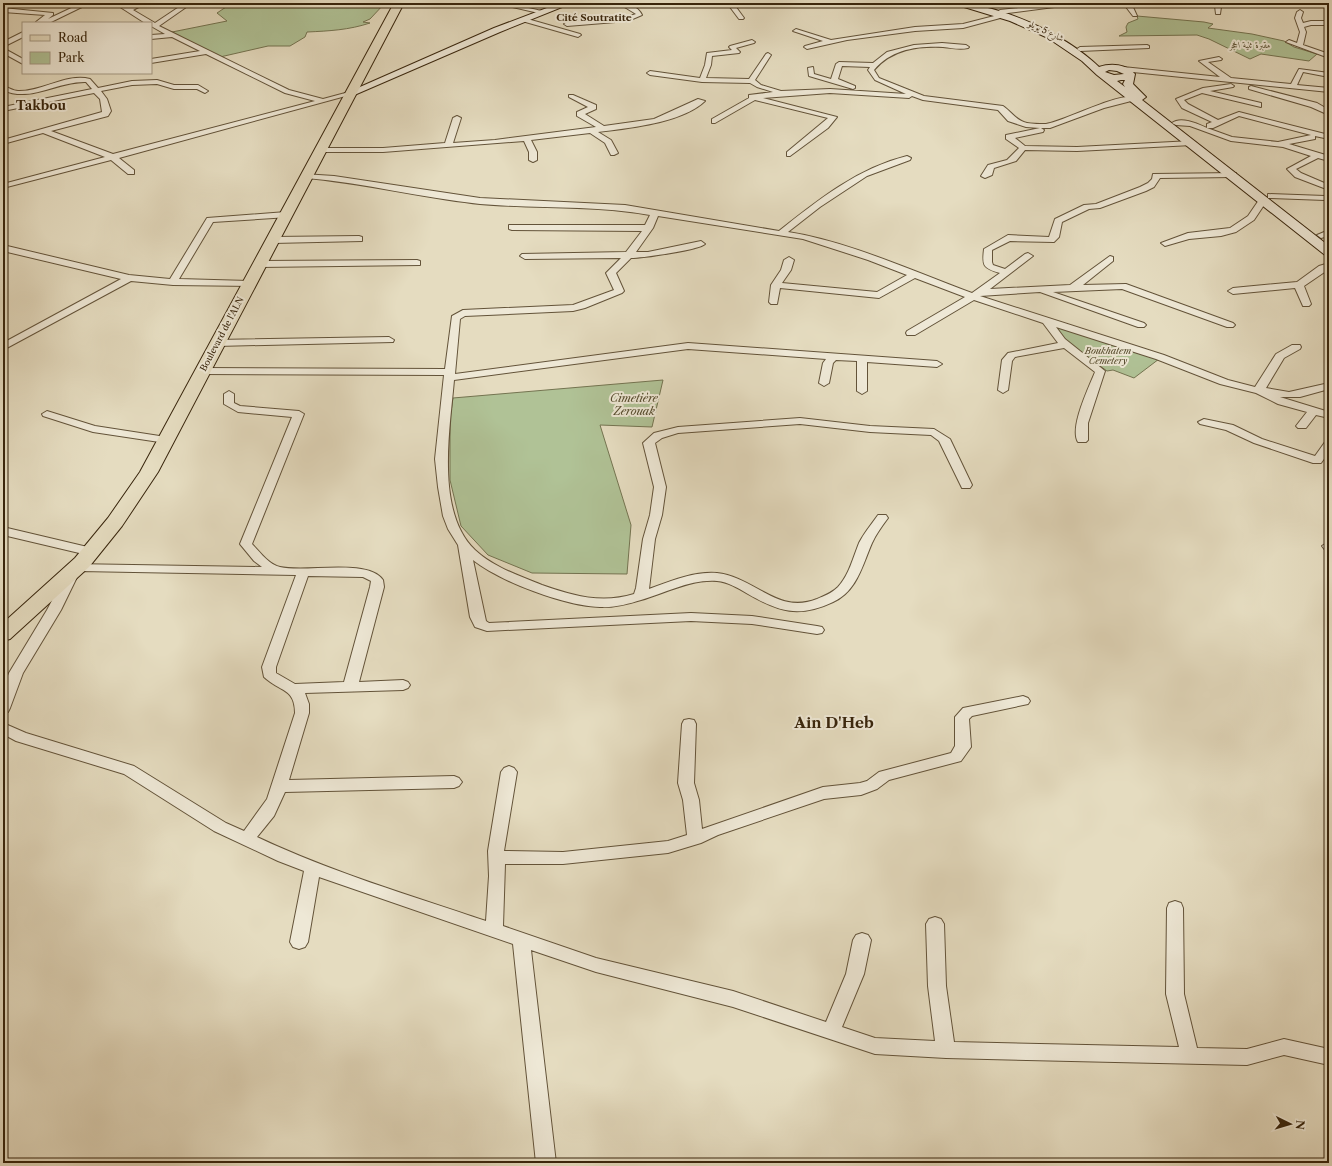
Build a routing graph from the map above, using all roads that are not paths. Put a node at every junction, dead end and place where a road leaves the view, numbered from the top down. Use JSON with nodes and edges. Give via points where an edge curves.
{"nodes":[{"id":1,"x":19,"y":3,"type":"edge"},
{"id":2,"x":88,"y":3,"type":"edge"},
{"id":3,"x":117,"y":3,"type":"edge"},
{"id":4,"x":143,"y":3,"type":"edge"},
{"id":5,"x":189,"y":3,"type":"edge"},
{"id":6,"x":399,"y":3,"type":"edge"},
{"id":7,"x":498,"y":3,"type":"edge"},
{"id":8,"x":568,"y":3,"type":"edge"},
{"id":9,"x":621,"y":3,"type":"edge"},
{"id":10,"x":687,"y":3,"type":"edge"},
{"id":11,"x":696,"y":3,"type":"edge"},
{"id":12,"x":730,"y":3,"type":"edge"},
{"id":13,"x":954,"y":3,"type":"edge"},
{"id":14,"x":966,"y":3,"type":"edge"},
{"id":15,"x":1012,"y":3,"type":"edge"},
{"id":16,"x":1082,"y":3,"type":"edge"},
{"id":17,"x":1126,"y":3,"type":"edge"},
{"id":18,"x":1226,"y":3,"type":"edge"},
{"id":19,"x":3,"y":9,"type":"edge"},
{"id":20,"x":1024,"y":9,"type":"junction"},
{"id":21,"x":128,"y":10,"type":"junction"},
{"id":22,"x":543,"y":12,"type":"junction"},
{"id":23,"x":1300,"y":12,"type":"dead end"},
{"id":24,"x":601,"y":13,"type":"dead end"},
{"id":25,"x":1218,"y":13,"type":"dead end"},
{"id":26,"x":1001,"y":14,"type":"junction"},
{"id":27,"x":585,"y":15,"type":"dead end"},
{"id":28,"x":1135,"y":15,"type":"dead end"},
{"id":29,"x":741,"y":18,"type":"dead end"},
{"id":30,"x":524,"y":20,"type":"junction"},
{"id":31,"x":622,"y":20,"type":"junction"},
{"id":32,"x":42,"y":22,"type":"edge"},
{"id":33,"x":149,"y":22,"type":"edge"},
{"id":34,"x":1329,"y":23,"type":"edge"},
{"id":35,"x":152,"y":24,"type":"edge"},
{"id":36,"x":567,"y":24,"type":"junction"},
{"id":37,"x":546,"y":26,"type":"junction"},
{"id":38,"x":1301,"y":26,"type":"junction"},
{"id":39,"x":558,"y":29,"type":"junction"},
{"id":40,"x":796,"y":31,"type":"dead end"},
{"id":41,"x":578,"y":34,"type":"dead end"},
{"id":42,"x":171,"y":35,"type":"junction"},
{"id":43,"x":22,"y":36,"type":"edge"},
{"id":44,"x":152,"y":37,"type":"edge"},
{"id":45,"x":832,"y":41,"type":"junction"},
{"id":46,"x":752,"y":42,"type":"dead end"},
{"id":47,"x":1290,"y":42,"type":"dead end"},
{"id":48,"x":3,"y":45,"type":"edge"},
{"id":49,"x":966,"y":46,"type":"dead end"},
{"id":50,"x":1299,"y":46,"type":"junction"},
{"id":51,"x":807,"y":47,"type":"dead end"},
{"id":52,"x":1147,"y":47,"type":"dead end"},
{"id":53,"x":1080,"y":49,"type":"junction"},
{"id":54,"x":3,"y":50,"type":"edge"},
{"id":55,"x":206,"y":52,"type":"junction"},
{"id":56,"x":768,"y":55,"type":"dead end"},
{"id":57,"x":1329,"y":56,"type":"edge"},
{"id":58,"x":1219,"y":59,"type":"dead end"},
{"id":59,"x":22,"y":61,"type":"edge"},
{"id":60,"x":152,"y":61,"type":"edge"},
{"id":61,"x":874,"y":65,"type":"junction"},
{"id":62,"x":811,"y":68,"type":"dead end"},
{"id":63,"x":650,"y":73,"type":"dead end"},
{"id":64,"x":1126,"y":73,"type":"junction"},
{"id":65,"x":1102,"y":74,"type":"junction"},
{"id":66,"x":1329,"y":75,"type":"edge"},
{"id":67,"x":702,"y":80,"type":"junction"},
{"id":68,"x":1229,"y":80,"type":"junction"},
{"id":69,"x":752,"y":81,"type":"junction"},
{"id":70,"x":839,"y":83,"type":"junction"},
{"id":71,"x":1293,"y":86,"type":"junction"},
{"id":72,"x":3,"y":88,"type":"edge"},
{"id":73,"x":96,"y":90,"type":"junction"},
{"id":74,"x":1202,"y":90,"type":"junction"},
{"id":75,"x":1329,"y":90,"type":"edge"},
{"id":76,"x":205,"y":91,"type":"dead end"},
{"id":77,"x":868,"y":91,"type":"junction"},
{"id":78,"x":784,"y":93,"type":"junction"},
{"id":79,"x":349,"y":94,"type":"junction"},
{"id":80,"x":571,"y":96,"type":"dead end"},
{"id":81,"x":923,"y":98,"type":"junction"},
{"id":82,"x":752,"y":99,"type":"junction"},
{"id":83,"x":1135,"y":99,"type":"junction"},
{"id":84,"x":322,"y":101,"type":"junction"},
{"id":85,"x":701,"y":101,"type":"dead end"},
{"id":86,"x":1243,"y":101,"type":"junction"},
{"id":87,"x":1258,"y":105,"type":"dead end"},
{"id":88,"x":3,"y":109,"type":"edge"},
{"id":89,"x":1329,"y":113,"type":"edge"},
{"id":90,"x":1239,"y":114,"type":"junction"},
{"id":91,"x":457,"y":118,"type":"dead end"},
{"id":92,"x":715,"y":121,"type":"dead end"},
{"id":93,"x":1217,"y":122,"type":"junction"},
{"id":94,"x":1261,"y":122,"type":"junction"},
{"id":95,"x":1176,"y":123,"type":"junction"},
{"id":96,"x":1047,"y":126,"type":"junction"},
{"id":97,"x":602,"y":128,"type":"junction"},
{"id":98,"x":1204,"y":129,"type":"junction"},
{"id":99,"x":590,"y":130,"type":"junction"},
{"id":100,"x":43,"y":131,"type":"junction"},
{"id":101,"x":1312,"y":137,"type":"junction"},
{"id":102,"x":1329,"y":137,"type":"edge"},
{"id":103,"x":526,"y":138,"type":"junction"},
{"id":104,"x":3,"y":142,"type":"edge"},
{"id":105,"x":1329,"y":142,"type":"edge"},
{"id":106,"x":1192,"y":143,"type":"junction"},
{"id":107,"x":449,"y":144,"type":"junction"},
{"id":108,"x":1277,"y":144,"type":"junction"},
{"id":109,"x":1023,"y":148,"type":"junction"},
{"id":110,"x":320,"y":150,"type":"junction"},
{"id":111,"x":614,"y":153,"type":"dead end"},
{"id":112,"x":790,"y":154,"type":"dead end"},
{"id":113,"x":113,"y":157,"type":"junction"},
{"id":114,"x":907,"y":158,"type":"dead end"},
{"id":115,"x":1313,"y":158,"type":"junction"},
{"id":116,"x":1329,"y":158,"type":"edge"},
{"id":117,"x":533,"y":160,"type":"dead end"},
{"id":118,"x":1329,"y":164,"type":"edge"},
{"id":119,"x":132,"y":172,"type":"dead end"},
{"id":120,"x":1233,"y":175,"type":"junction"},
{"id":121,"x":306,"y":176,"type":"junction"},
{"id":122,"x":985,"y":176,"type":"dead end"},
{"id":123,"x":3,"y":186,"type":"edge"},
{"id":124,"x":1329,"y":188,"type":"edge"},
{"id":125,"x":1267,"y":198,"type":"junction"},
{"id":126,"x":1325,"y":198,"type":"dead end"},
{"id":127,"x":655,"y":213,"type":"junction"},
{"id":128,"x":286,"y":215,"type":"junction"},
{"id":129,"x":512,"y":227,"type":"dead end"},
{"id":130,"x":649,"y":228,"type":"junction"},
{"id":131,"x":782,"y":233,"type":"junction"},
{"id":132,"x":1326,"y":236,"type":"edge"},
{"id":133,"x":358,"y":239,"type":"dead end"},
{"id":134,"x":273,"y":240,"type":"junction"},
{"id":135,"x":1165,"y":243,"type":"dead end"},
{"id":136,"x":701,"y":244,"type":"dead end"},
{"id":137,"x":3,"y":248,"type":"edge"},
{"id":138,"x":1329,"y":252,"type":"edge"},
{"id":139,"x":525,"y":256,"type":"dead end"},
{"id":140,"x":629,"y":256,"type":"junction"},
{"id":141,"x":1028,"y":256,"type":"dead end"},
{"id":142,"x":1110,"y":259,"type":"dead end"},
{"id":143,"x":789,"y":260,"type":"dead end"},
{"id":144,"x":418,"y":263,"type":"dead end"},
{"id":145,"x":260,"y":264,"type":"junction"},
{"id":146,"x":1329,"y":266,"type":"edge"},
{"id":147,"x":1007,"y":272,"type":"junction"},
{"id":148,"x":913,"y":275,"type":"junction"},
{"id":149,"x":128,"y":278,"type":"junction"},
{"id":150,"x":173,"y":282,"type":"junction"},
{"id":151,"x":249,"y":284,"type":"junction"},
{"id":152,"x":776,"y":284,"type":"junction"},
{"id":153,"x":1299,"y":285,"type":"junction"},
{"id":154,"x":1073,"y":288,"type":"junction"},
{"id":155,"x":1038,"y":290,"type":"junction"},
{"id":156,"x":1233,"y":291,"type":"dead end"},
{"id":157,"x":977,"y":294,"type":"junction"},
{"id":158,"x":774,"y":302,"type":"dead end"},
{"id":159,"x":1306,"y":304,"type":"dead end"},
{"id":160,"x":1047,"y":321,"type":"junction"},
{"id":161,"x":1141,"y":325,"type":"dead end"},
{"id":162,"x":1230,"y":325,"type":"dead end"},
{"id":163,"x":912,"y":333,"type":"dead end"},
{"id":164,"x":389,"y":340,"type":"dead end"},
{"id":165,"x":218,"y":343,"type":"junction"},
{"id":166,"x":1066,"y":345,"type":"junction"},
{"id":167,"x":3,"y":347,"type":"edge"},
{"id":168,"x":1296,"y":347,"type":"dead end"},
{"id":169,"x":833,"y":357,"type":"junction"},
{"id":170,"x":862,"y":359,"type":"junction"},
{"id":171,"x":937,"y":364,"type":"dead end"},
{"id":172,"x":202,"y":371,"type":"junction"},
{"id":173,"x":448,"y":375,"type":"junction"},
{"id":174,"x":824,"y":384,"type":"dead end"},
{"id":175,"x":1329,"y":386,"type":"edge"},
{"id":176,"x":1003,"y":390,"type":"dead end"},
{"id":177,"x":862,"y":391,"type":"dead end"},
{"id":178,"x":1259,"y":391,"type":"junction"},
{"id":179,"x":229,"y":394,"type":"dead end"},
{"id":180,"x":1314,"y":411,"type":"junction"},
{"id":181,"x":47,"y":414,"type":"dead end"},
{"id":182,"x":1329,"y":415,"type":"edge"},
{"id":183,"x":1204,"y":422,"type":"dead end"},
{"id":184,"x":1302,"y":426,"type":"dead end"},
{"id":185,"x":166,"y":440,"type":"junction"},
{"id":186,"x":1082,"y":440,"type":"dead end"},
{"id":187,"x":1329,"y":444,"type":"edge"},
{"id":188,"x":966,"y":485,"type":"dead end"},
{"id":189,"x":882,"y":518,"type":"dead end"},
{"id":190,"x":3,"y":531,"type":"edge"},
{"id":191,"x":464,"y":545,"type":"junction"},
{"id":192,"x":92,"y":552,"type":"junction"},
{"id":193,"x":76,"y":568,"type":"junction"},
{"id":194,"x":277,"y":572,"type":"junction"},
{"id":195,"x":303,"y":573,"type":"junction"},
{"id":196,"x":640,"y":595,"type":"junction"},
{"id":197,"x":817,"y":630,"type":"dead end"},
{"id":198,"x":3,"y":634,"type":"edge"},
{"id":199,"x":403,"y":685,"type":"dead end"},
{"id":200,"x":350,"y":687,"type":"junction"},
{"id":201,"x":294,"y":689,"type":"junction"},
{"id":202,"x":1023,"y":701,"type":"dead end"},
{"id":203,"x":3,"y":708,"type":"edge"},
{"id":204,"x":689,"y":724,"type":"dead end"},
{"id":205,"x":3,"y":728,"type":"edge"},
{"id":206,"x":509,"y":772,"type":"dead end"},
{"id":207,"x":454,"y":782,"type":"dead end"},
{"id":208,"x":279,"y":786,"type":"junction"},
{"id":209,"x":247,"y":839,"type":"junction"},
{"id":210,"x":695,"y":839,"type":"junction"},
{"id":211,"x":496,"y":857,"type":"junction"},
{"id":212,"x":313,"y":868,"type":"junction"},
{"id":213,"x":1175,"y":908,"type":"dead end"},
{"id":214,"x":935,"y":924,"type":"dead end"},
{"id":215,"x":494,"y":930,"type":"junction"},
{"id":216,"x":521,"y":939,"type":"junction"},
{"id":217,"x":862,"y":940,"type":"dead end"},
{"id":218,"x":299,"y":942,"type":"dead end"},
{"id":219,"x":831,"y":1031,"type":"junction"},
{"id":220,"x":946,"y":1050,"type":"junction"},
{"id":221,"x":1190,"y":1056,"type":"junction"},
{"id":222,"x":1329,"y":1057,"type":"edge"},
{"id":223,"x":546,"y":1163,"type":"edge"}],
"edges":[{"from":1,"to":19,"type":"street"},
{"from":2,"to":32,"type":"street"},
{"from":3,"to":21,"type":"street"},
{"from":4,"to":21,"type":"street"},
{"from":5,"to":35,"type":"street"},
{"from":6,"to":79,"type":"main road","name":"Boulevard de l'ALN"},
{"from":7,"to":22,"type":"street"},
{"from":8,"to":22,"type":"main road"},
{"from":9,"to":31,"type":"street","via":[[640,13]]},
{"from":10,"to":11,"type":"street"},
{"from":12,"to":29,"type":"street"},
{"from":13,"to":26,"type":"main road"},
{"from":14,"to":26,"type":"main road","name":"شارع 5 يويلو"},
{"from":15,"to":20,"type":"street"},
{"from":16,"to":20,"type":"street"},
{"from":17,"to":28,"type":"street"},
{"from":18,"to":25,"type":"street","via":[[1218,6]]},
{"from":19,"to":32,"type":"street","via":[[51,14]]},
{"from":20,"to":26,"type":"street"},
{"from":21,"to":33,"type":"street"},
{"from":22,"to":30,"type":"main road"},
{"from":23,"to":38,"type":"street","via":[[1298,18]]},
{"from":24,"to":31,"type":"street"},
{"from":26,"to":45,"type":"street","via":[[963,26],[916,29]]},
{"from":26,"to":53,"type":"main road","name":"شارع 5 يويلو","via":[[1048,30]]},
{"from":26,"to":65,"type":"main road","via":[[1060,42]]},
{"from":27,"to":36,"type":"street"},
{"from":30,"to":37,"type":"street"},
{"from":30,"to":79,"type":"main road"},
{"from":31,"to":36,"type":"street"},
{"from":34,"to":38,"type":"street"},
{"from":35,"to":42,"type":"street"},
{"from":36,"to":37,"type":"street"},
{"from":36,"to":39,"type":"street"},
{"from":37,"to":39,"type":"street"},
{"from":38,"to":50,"type":"street","via":[[1303,32]]},
{"from":39,"to":41,"type":"street"},
{"from":40,"to":45,"type":"street"},
{"from":42,"to":44,"type":"street"},
{"from":42,"to":55,"type":"street"},
{"from":43,"to":48,"type":"street"},
{"from":45,"to":51,"type":"street"},
{"from":46,"to":67,"type":"street","via":[[732,47],[737,52],[709,54]]},
{"from":47,"to":50,"type":"street"},
{"from":49,"to":61,"type":"street","via":[[923,45],[893,54]]},
{"from":50,"to":57,"type":"street"},
{"from":52,"to":53,"type":"street"},
{"from":53,"to":64,"type":"main road","name":"شارع 5 يويلو"},
{"from":54,"to":59,"type":"street"},
{"from":55,"to":60,"type":"street"},
{"from":55,"to":84,"type":"street","via":[[287,92]]},
{"from":56,"to":69,"type":"street"},
{"from":58,"to":68,"type":"street","via":[[1202,61]]},
{"from":61,"to":70,"type":"street","via":[[839,64],[834,80]]},
{"from":61,"to":81,"type":"street","via":[[871,70],[878,79]]},
{"from":62,"to":70,"type":"street","via":[[811,75]]},
{"from":63,"to":67,"type":"street"},
{"from":64,"to":65,"type":"main road","via":[[1104,68]]},
{"from":64,"to":68,"type":"street"},
{"from":64,"to":95,"type":"main road","via":[[1130,78],[1129,86],[1132,90]]},
{"from":65,"to":83,"type":"main road"},
{"from":66,"to":71,"type":"street","via":[[1301,70]]},
{"from":67,"to":69,"type":"street"},
{"from":68,"to":71,"type":"street"},
{"from":69,"to":78,"type":"street","via":[[759,86]]},
{"from":70,"to":77,"type":"street"},
{"from":71,"to":75,"type":"street"},
{"from":72,"to":73,"type":"street","via":[[20,93],[84,79]]},
{"from":73,"to":76,"type":"street","via":[[156,82],[174,88],[198,87]]},
{"from":73,"to":88,"type":"street"},
{"from":73,"to":100,"type":"street","via":[[103,99],[107,111],[105,114]]},
{"from":74,"to":86,"type":"street"},
{"from":74,"to":89,"type":"street","via":[[1222,86],[1248,87],[1314,105]]},
{"from":74,"to":93,"type":"street","via":[[1184,97],[1180,102]]},
{"from":77,"to":78,"type":"street"},
{"from":77,"to":81,"type":"street"},
{"from":78,"to":82,"type":"street"},
{"from":79,"to":84,"type":"street"},
{"from":79,"to":110,"type":"main road","name":"Boulevard de l'ALN"},
{"from":80,"to":97,"type":"street","via":[[593,107],[580,114]]},
{"from":81,"to":96,"type":"street","via":[[1000,108],[1018,122]]},
{"from":82,"to":92,"type":"street"},
{"from":82,"to":112,"type":"street","via":[[834,118]]},
{"from":83,"to":96,"type":"street","via":[[1101,106]]},
{"from":83,"to":106,"type":"main road"},
{"from":84,"to":113,"type":"street"},
{"from":85,"to":97,"type":"street","via":[[680,113],[652,122]]},
{"from":86,"to":87,"type":"street"},
{"from":86,"to":90,"type":"street","via":[[1237,107]]},
{"from":90,"to":93,"type":"street"},
{"from":90,"to":94,"type":"street"},
{"from":91,"to":107,"type":"street"},
{"from":93,"to":98,"type":"street"},
{"from":94,"to":101,"type":"street"},
{"from":94,"to":102,"type":"street"},
{"from":95,"to":98,"type":"street","via":[[1191,124]]},
{"from":95,"to":125,"type":"main road"},
{"from":96,"to":109,"type":"street","via":[[1041,130],[1009,137]]},
{"from":97,"to":99,"type":"street"},
{"from":98,"to":108,"type":"street","via":[[1231,138]]},
{"from":99,"to":103,"type":"street"},
{"from":99,"to":111,"type":"street","via":[[608,142]]},
{"from":100,"to":104,"type":"street"},
{"from":100,"to":113,"type":"street"},
{"from":101,"to":105,"type":"street"},
{"from":101,"to":108,"type":"street"},
{"from":103,"to":107,"type":"street"},
{"from":103,"to":117,"type":"street","via":[[533,152]]},
{"from":106,"to":109,"type":"street","via":[[1077,149]]},
{"from":106,"to":120,"type":"main road"},
{"from":107,"to":110,"type":"street","via":[[383,150]]},
{"from":108,"to":115,"type":"street"},
{"from":109,"to":122,"type":"street","via":[[1017,159],[991,167],[990,173]]},
{"from":110,"to":121,"type":"main road","name":"Boulevard de l'ALN"},
{"from":113,"to":119,"type":"street"},
{"from":113,"to":123,"type":"street"},
{"from":114,"to":131,"type":"street","via":[[864,174],[817,205]]},
{"from":115,"to":116,"type":"street"},
{"from":115,"to":118,"type":"street"},
{"from":115,"to":124,"type":"street","via":[[1291,169],[1298,175]]},
{"from":120,"to":125,"type":"main road"},
{"from":120,"to":147,"type":"street","via":[[1156,176],[1151,185],[1143,189],[1097,206],[1087,207],[1058,221],[1055,236],[1051,240],[1003,240],[988,249],[986,262],[990,267]]},
{"from":121,"to":127,"type":"street","via":[[474,200],[625,208]]},
{"from":121,"to":128,"type":"main road","name":"Boulevard de l'ALN"},
{"from":125,"to":126,"type":"street"},
{"from":125,"to":132,"type":"main road"},
{"from":125,"to":135,"type":"street","via":[[1251,218],[1233,230],[1188,236]]},
{"from":125,"to":138,"type":"main road"},
{"from":127,"to":130,"type":"street"},
{"from":127,"to":131,"type":"street"},
{"from":128,"to":134,"type":"main road","name":"Boulevard de l'ALN"},
{"from":128,"to":150,"type":"street","via":[[210,220]]},
{"from":129,"to":130,"type":"street"},
{"from":130,"to":140,"type":"street"},
{"from":131,"to":148,"type":"street","via":[[829,244]]},
{"from":133,"to":134,"type":"street"},
{"from":134,"to":145,"type":"main road","name":"Boulevard de l'ALN"},
{"from":136,"to":140,"type":"street","via":[[648,255]]},
{"from":137,"to":149,"type":"street"},
{"from":139,"to":140,"type":"street"},
{"from":140,"to":173,"type":"street","via":[[611,273],[619,291],[582,306],[458,314],[455,318]]},
{"from":141,"to":147,"type":"street"},
{"from":142,"to":154,"type":"street"},
{"from":143,"to":152,"type":"street","via":[[786,270]]},
{"from":144,"to":145,"type":"street"},
{"from":145,"to":151,"type":"main road","name":"Boulevard de l'ALN"},
{"from":146,"to":153,"type":"street","via":[[1322,268]]},
{"from":147,"to":157,"type":"street"},
{"from":148,"to":152,"type":"street","via":[[879,294],[871,295]]},
{"from":148,"to":157,"type":"street"},
{"from":149,"to":150,"type":"street"},
{"from":149,"to":167,"type":"street"},
{"from":150,"to":151,"type":"street"},
{"from":151,"to":165,"type":"main road","name":"Boulevard de l'ALN"},
{"from":152,"to":158,"type":"street"},
{"from":153,"to":156,"type":"street"},
{"from":153,"to":159,"type":"street"},
{"from":154,"to":155,"type":"street"},
{"from":154,"to":162,"type":"street","via":[[1123,286]]},
{"from":155,"to":157,"type":"street"},
{"from":155,"to":161,"type":"street"},
{"from":157,"to":160,"type":"street"},
{"from":157,"to":163,"type":"street"},
{"from":160,"to":166,"type":"street"},
{"from":160,"to":178,"type":"street","via":[[1160,357],[1224,382]]},
{"from":164,"to":165,"type":"street"},
{"from":165,"to":172,"type":"main road","name":"Boulevard de l'ALN"},
{"from":166,"to":176,"type":"street","via":[[1012,355],[1007,360]]},
{"from":166,"to":186,"type":"street","via":[[1100,371],[1082,423]]},
{"from":168,"to":178,"type":"street","via":[[1280,356]]},
{"from":169,"to":170,"type":"street"},
{"from":169,"to":173,"type":"street","via":[[682,347]]},
{"from":169,"to":174,"type":"street","via":[[828,363]]},
{"from":170,"to":171,"type":"street"},
{"from":170,"to":177,"type":"street"},
{"from":172,"to":173,"type":"street"},
{"from":172,"to":185,"type":"main road","name":"Boulevard de l'ALN"},
{"from":173,"to":191,"type":"street","via":[[441,459],[442,478],[454,529]]},
{"from":175,"to":178,"type":"street","via":[[1295,394]]},
{"from":178,"to":180,"type":"street","via":[[1282,402]]},
{"from":179,"to":194,"type":"street","via":[[229,404],[238,409],[299,414],[246,544],[258,558]]},
{"from":180,"to":182,"type":"street"},
{"from":180,"to":184,"type":"street"},
{"from":181,"to":185,"type":"street","via":[[93,429]]},
{"from":183,"to":187,"type":"street","via":[[1230,427],[1258,441],[1317,461]]},
{"from":185,"to":192,"type":"main road","name":"Boulevard de l'ALN","via":[[149,472]]},
{"from":188,"to":196,"type":"street","via":[[944,439],[934,432],[870,429],[800,421],[678,430],[660,434],[651,438],[649,443],[660,487]]},
{"from":189,"to":196,"type":"street","via":[[870,535],[851,578],[840,592],[801,610],[775,603],[731,579],[716,577],[692,580]]},
{"from":190,"to":192,"type":"street"},
{"from":191,"to":196,"type":"street","via":[[481,561],[500,571],[570,599],[611,603]]},
{"from":191,"to":197,"type":"street","via":[[477,617],[480,624],[487,627],[691,618],[752,620]]},
{"from":192,"to":193,"type":"main road","name":"Boulevard de l'ALN"},
{"from":193,"to":194,"type":"street"},
{"from":193,"to":198,"type":"main road","name":"Boulevard de l'ALN"},
{"from":193,"to":203,"type":"street","via":[[16,673]]},
{"from":194,"to":195,"type":"street"},
{"from":195,"to":200,"type":"street","via":[[364,573],[377,580]]},
{"from":195,"to":201,"type":"street","via":[[269,667],[269,674],[274,679]]},
{"from":199,"to":200,"type":"street"},
{"from":200,"to":201,"type":"street"},
{"from":201,"to":208,"type":"street","via":[[303,702],[302,713]]},
{"from":202,"to":210,"type":"street","via":[[968,712],[962,717],[963,747],[956,757],[884,776],[862,789],[823,793]]},
{"from":204,"to":210,"type":"street","via":[[686,783],[691,800]]},
{"from":205,"to":209,"type":"street","via":[[21,737],[129,770],[220,827]]},
{"from":206,"to":211,"type":"street"},
{"from":207,"to":208,"type":"street"},
{"from":208,"to":209,"type":"street","via":[[268,812]]},
{"from":209,"to":212,"type":"street"},
{"from":210,"to":211,"type":"street","via":[[668,847],[563,858]]},
{"from":211,"to":215,"type":"street"},
{"from":212,"to":215,"type":"street"},
{"from":212,"to":218,"type":"street"},
{"from":213,"to":221,"type":"street","via":[[1175,994]]},
{"from":214,"to":220,"type":"street","via":[[937,986]]},
{"from":215,"to":216,"type":"street"},
{"from":216,"to":219,"type":"street","via":[[596,965],[733,998]]},
{"from":216,"to":223,"type":"street"},
{"from":217,"to":219,"type":"street","via":[[855,974]]},
{"from":219,"to":220,"type":"street","via":[[875,1046]]},
{"from":220,"to":221,"type":"street"},
{"from":221,"to":222,"type":"street","via":[[1247,1057],[1284,1046]]}]}
